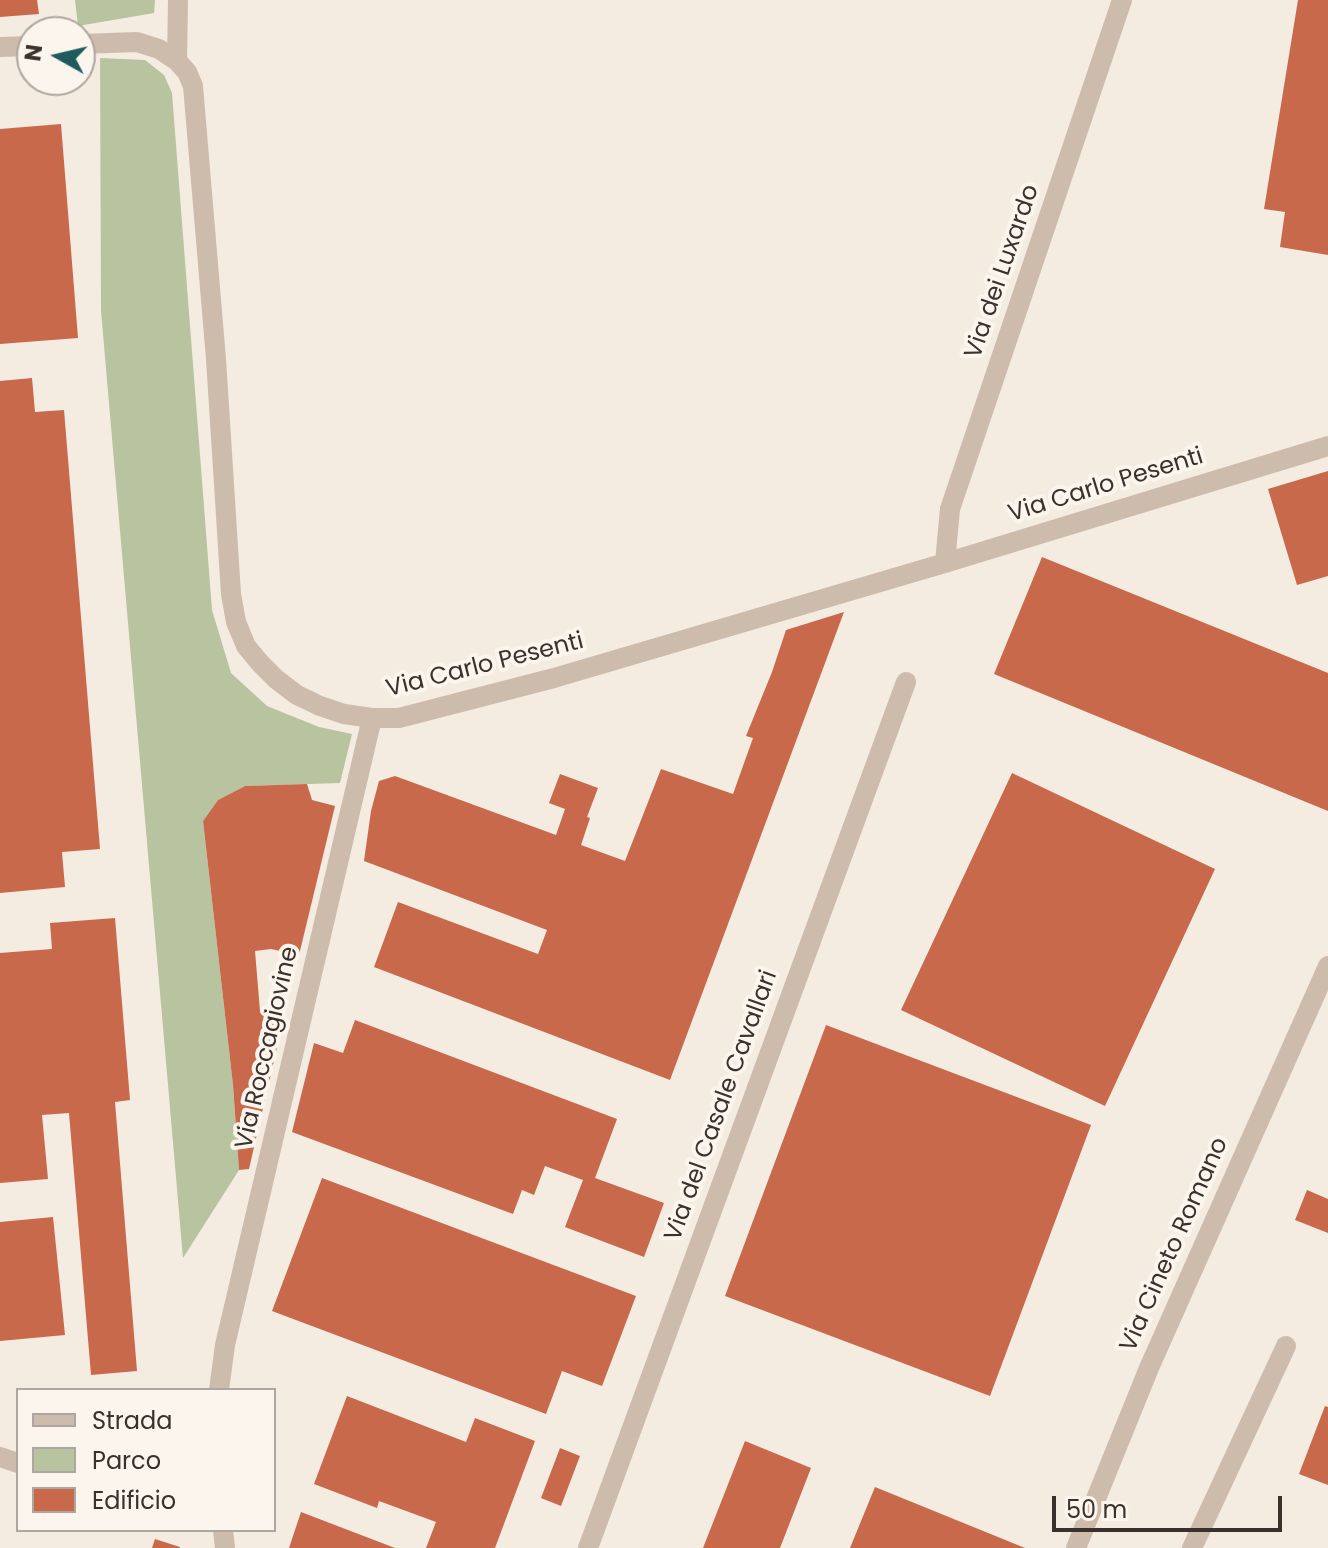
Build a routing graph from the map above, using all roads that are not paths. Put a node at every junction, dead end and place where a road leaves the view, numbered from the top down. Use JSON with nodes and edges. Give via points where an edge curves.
{"nodes":[{"id":1,"x":178,"y":0,"type":"edge"},
{"id":2,"x":1122,"y":0,"type":"edge"},
{"id":3,"x":96,"y":43,"type":"edge"},
{"id":4,"x":177,"y":61,"type":"junction"},
{"id":5,"x":1328,"y":446,"type":"edge"},
{"id":6,"x":945,"y":563,"type":"junction"},
{"id":7,"x":906,"y":682,"type":"dead end"},
{"id":8,"x":372,"y":718,"type":"junction"},
{"id":9,"x":1328,"y":966,"type":"edge"},
{"id":10,"x":1286,"y":1346,"type":"dead end"},
{"id":11,"x":219,"y":1388,"type":"edge"},
{"id":12,"x":588,"y":1548,"type":"edge"},
{"id":13,"x":1076,"y":1548,"type":"edge"},
{"id":14,"x":1192,"y":1548,"type":"edge"}],
"edges":[{"from":1,"to":4,"type":"street"},
{"from":2,"to":6,"type":"street","name":"Via dei Luxardo","via":[[950,509]]},
{"from":3,"to":4,"type":"street","via":[[137,42]]},
{"from":4,"to":8,"type":"street","name":"Via Carlo Pesenti","via":[[193,86],[236,622],[260,663],[297,695],[344,714]]},
{"from":5,"to":6,"type":"street","name":"Via Carlo Pesenti"},
{"from":6,"to":8,"type":"street","name":"Via Carlo Pesenti","via":[[554,678],[399,718]]},
{"from":7,"to":12,"type":"street","name":"Via del Casale Cavallari"},
{"from":8,"to":11,"type":"street","name":"Via Roccagiovine"},
{"from":9,"to":13,"type":"street","name":"Via Cineto Romano","via":[[1149,1368]]},
{"from":10,"to":14,"type":"street"}]}
